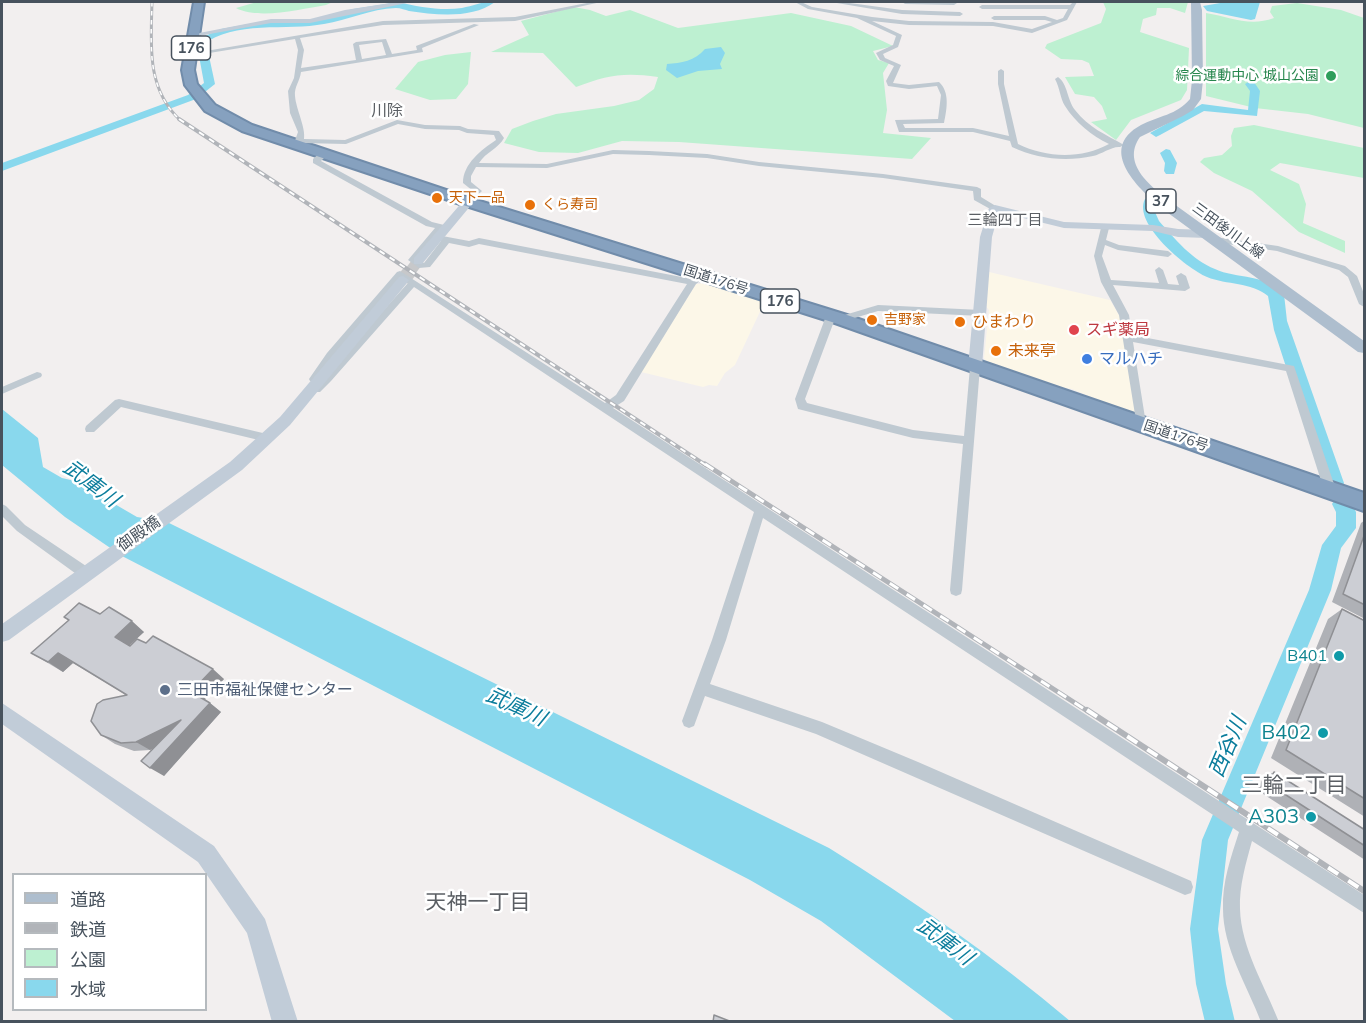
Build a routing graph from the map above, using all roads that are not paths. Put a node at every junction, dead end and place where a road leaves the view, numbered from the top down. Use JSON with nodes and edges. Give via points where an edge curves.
{"nodes":[{"id":1,"x":198,"y":2,"type":"edge"},
{"id":2,"x":408,"y":2,"type":"edge"},
{"id":3,"x":598,"y":2,"type":"edge"},
{"id":4,"x":798,"y":2,"type":"edge"},
{"id":5,"x":834,"y":2,"type":"edge"},
{"id":6,"x":873,"y":2,"type":"edge"},
{"id":7,"x":905,"y":2,"type":"edge"},
{"id":8,"x":954,"y":2,"type":"edge"},
{"id":9,"x":1196,"y":2,"type":"edge"},
{"id":10,"x":980,"y":4,"type":"edge"},
{"id":11,"x":1074,"y":4,"type":"edge"},
{"id":12,"x":868,"y":7,"type":"junction"},
{"id":13,"x":360,"y":10,"type":"junction"},
{"id":14,"x":960,"y":14,"type":"junction"},
{"id":15,"x":859,"y":17,"type":"junction"},
{"id":16,"x":988,"y":18,"type":"junction"},
{"id":17,"x":484,"y":21,"type":"junction"},
{"id":18,"x":1058,"y":22,"type":"junction"},
{"id":19,"x":993,"y":24,"type":"junction"},
{"id":20,"x":967,"y":25,"type":"junction"},
{"id":21,"x":359,"y":26,"type":"junction"},
{"id":22,"x":193,"y":34,"type":"junction"},
{"id":23,"x":297,"y":37,"type":"junction"},
{"id":24,"x":198,"y":53,"type":"junction"},
{"id":25,"x":390,"y":56,"type":"junction"},
{"id":26,"x":359,"y":61,"type":"junction"},
{"id":27,"x":297,"y":71,"type":"junction"},
{"id":28,"x":1000,"y":71,"type":"dead end"},
{"id":29,"x":1058,"y":79,"type":"dead end"},
{"id":30,"x":1012,"y":139,"type":"junction"},
{"id":31,"x":298,"y":142,"type":"junction"},
{"id":32,"x":1120,"y":145,"type":"junction"},
{"id":33,"x":326,"y":153,"type":"junction"},
{"id":34,"x":473,"y":165,"type":"junction"},
{"id":35,"x":468,"y":202,"type":"junction"},
{"id":36,"x":995,"y":208,"type":"junction"},
{"id":37,"x":1105,"y":228,"type":"junction"},
{"id":38,"x":442,"y":233,"type":"junction"},
{"id":39,"x":1211,"y":237,"type":"junction"},
{"id":40,"x":1101,"y":241,"type":"junction"},
{"id":41,"x":1168,"y":254,"type":"dead end"},
{"id":42,"x":418,"y":261,"type":"tunnel mouth"},
{"id":43,"x":1158,"y":270,"type":"dead end"},
{"id":44,"x":1181,"y":276,"type":"dead end"},
{"id":45,"x":405,"y":279,"type":"joint"},
{"id":46,"x":697,"y":279,"type":"junction"},
{"id":47,"x":1106,"y":282,"type":"junction"},
{"id":48,"x":1164,"y":286,"type":"junction"},
{"id":49,"x":1365,"y":304,"type":"edge"},
{"id":50,"x":981,"y":313,"type":"junction"},
{"id":51,"x":836,"y":318,"type":"junction"},
{"id":52,"x":1129,"y":338,"type":"junction"},
{"id":53,"x":1365,"y":348,"type":"edge"},
{"id":54,"x":975,"y":367,"type":"junction"},
{"id":55,"x":37,"y":375,"type":"dead end"},
{"id":56,"x":2,"y":391,"type":"edge"},
{"id":57,"x":605,"y":409,"type":"junction"},
{"id":58,"x":1141,"y":424,"type":"junction"},
{"id":59,"x":90,"y":429,"type":"dead end"},
{"id":60,"x":267,"y":438,"type":"junction"},
{"id":61,"x":968,"y":441,"type":"junction"},
{"id":62,"x":1330,"y":490,"type":"junction"},
{"id":63,"x":1365,"y":502,"type":"edge"},
{"id":64,"x":2,"y":509,"type":"edge"},
{"id":65,"x":760,"y":510,"type":"junction"},
{"id":66,"x":84,"y":572,"type":"junction"},
{"id":67,"x":956,"y":590,"type":"dead end"},
{"id":68,"x":2,"y":634,"type":"edge"},
{"id":69,"x":701,"y":688,"type":"junction"},
{"id":70,"x":2,"y":713,"type":"edge"},
{"id":71,"x":688,"y":721,"type":"dead end"},
{"id":72,"x":1248,"y":828,"type":"junction"},
{"id":73,"x":1185,"y":887,"type":"dead end"},
{"id":74,"x":1365,"y":905,"type":"edge"},
{"id":75,"x":285,"y":1022,"type":"edge"},
{"id":76,"x":1270,"y":1022,"type":"edge"}],
"edges":[{"from":1,"to":22,"type":"highway","name":"国道176号","number":"176"},
{"from":2,"to":13,"type":"street"},
{"from":3,"to":17,"type":"street","via":[[515,19]]},
{"from":4,"to":15,"type":"street"},
{"from":5,"to":12,"type":"street"},
{"from":6,"to":12,"type":"street"},
{"from":7,"to":8,"type":"street"},
{"from":8,"to":14,"type":"street"},
{"from":9,"to":32,"type":"main road","via":[[1199,35],[1195,99],[1187,109],[1137,132]]},
{"from":10,"to":11,"type":"street"},
{"from":10,"to":16,"type":"street"},
{"from":11,"to":18,"type":"street","via":[[1070,14]]},
{"from":12,"to":14,"type":"street"},
{"from":12,"to":15,"type":"street"},
{"from":13,"to":21,"type":"street"},
{"from":13,"to":22,"type":"street","via":[[310,21],[271,21]]},
{"from":14,"to":20,"type":"street"},
{"from":15,"to":20,"type":"street"},
{"from":15,"to":30,"type":"street","via":[[899,35],[896,46],[879,53],[882,59],[898,66],[890,85],[939,84],[944,95],[941,121],[898,122],[902,130],[973,130]]},
{"from":16,"to":18,"type":"street","via":[[1046,18]]},
{"from":16,"to":19,"type":"street"},
{"from":17,"to":21,"type":"street","via":[[398,21]]},
{"from":17,"to":25,"type":"street","via":[[418,47],[421,51]]},
{"from":18,"to":19,"type":"street","via":[[1032,31]]},
{"from":19,"to":20,"type":"street"},
{"from":21,"to":23,"type":"street"},
{"from":22,"to":24,"type":"highway","name":"国道176号","number":"176"},
{"from":23,"to":24,"type":"street"},
{"from":23,"to":27,"type":"street","via":[[302,50]]},
{"from":24,"to":31,"type":"highway","name":"国道176号","number":"176","via":[[188,70],[191,85],[210,108],[235,122]]},
{"from":25,"to":26,"type":"street"},
{"from":25,"to":26,"type":"street","via":[[384,40],[356,44]]},
{"from":26,"to":27,"type":"street"},
{"from":27,"to":31,"type":"street","via":[[291,91],[295,118],[300,125]]},
{"from":28,"to":30,"type":"street"},
{"from":29,"to":32,"type":"street","via":[[1076,114]]},
{"from":30,"to":32,"type":"street","via":[[1022,150],[1058,155],[1088,156]]},
{"from":31,"to":33,"type":"highway","name":"国道176号","number":"176"},
{"from":31,"to":34,"type":"street","via":[[346,142],[397,122],[499,135],[499,141]]},
{"from":32,"to":39,"type":"main road","name":"三田後川上線","number":"37","via":[[1133,175],[1143,187]]},
{"from":33,"to":35,"type":"highway","name":"国道176号","number":"176"},
{"from":33,"to":38,"type":"street","via":[[316,161]]},
{"from":34,"to":35,"type":"street","via":[[465,179],[478,191]]},
{"from":34,"to":36,"type":"street","via":[[547,166],[613,152],[707,156],[976,189],[977,198]]},
{"from":35,"to":38,"type":"street"},
{"from":35,"to":46,"type":"highway","name":"国道176号","number":"176","via":[[604,243]]},
{"from":36,"to":37,"type":"street","via":[[1056,223]]},
{"from":36,"to":50,"type":"street","via":[[986,237]]},
{"from":37,"to":39,"type":"street","via":[[1153,228]]},
{"from":37,"to":40,"type":"street"},
{"from":38,"to":42,"type":"street"},
{"from":38,"to":46,"type":"street","via":[[469,243]]},
{"from":39,"to":49,"type":"street","via":[[1278,249],[1342,268],[1352,276]]},
{"from":39,"to":53,"type":"main road","name":"三田後川上線","number":"37"},
{"from":40,"to":41,"type":"street"},
{"from":40,"to":47,"type":"street","via":[[1098,256]]},
{"from":43,"to":48,"type":"street"},
{"from":44,"to":48,"type":"street","via":[[1185,288]]},
{"from":45,"to":57,"type":"street"},
{"from":45,"to":60,"type":"street","name":"御殿橋"},
{"from":46,"to":51,"type":"highway","name":"国道176号","number":"176"},
{"from":46,"to":57,"type":"street","via":[[620,398]]},
{"from":47,"to":48,"type":"street"},
{"from":47,"to":52,"type":"street","via":[[1124,315]]},
{"from":50,"to":51,"type":"street","via":[[878,308]]},
{"from":50,"to":54,"type":"street"},
{"from":51,"to":54,"type":"highway","name":"国道176号","number":"176"},
{"from":51,"to":61,"type":"street","via":[[800,399],[802,406],[913,434]]},
{"from":52,"to":58,"type":"street"},
{"from":52,"to":62,"type":"street","via":[[1290,368]]},
{"from":54,"to":58,"type":"highway","name":"国道176号","number":"176"},
{"from":54,"to":61,"type":"street"},
{"from":55,"to":56,"type":"street"},
{"from":57,"to":65,"type":"street"},
{"from":58,"to":62,"type":"highway","name":"国道176号","number":"176"},
{"from":59,"to":60,"type":"street","via":[[120,403]]},
{"from":60,"to":66,"type":"street","name":"御殿橋","via":[[236,466]]},
{"from":61,"to":67,"type":"street"},
{"from":62,"to":63,"type":"highway","name":"国道176号","number":"176"},
{"from":64,"to":66,"type":"street","via":[[21,528]]},
{"from":65,"to":69,"type":"street"},
{"from":65,"to":72,"type":"street"},
{"from":66,"to":68,"type":"street","name":"御殿橋"},
{"from":69,"to":71,"type":"street"},
{"from":69,"to":73,"type":"street","via":[[817,727]]},
{"from":70,"to":75,"type":"street","via":[[206,854],[257,927]]},
{"from":72,"to":74,"type":"street"},
{"from":72,"to":76,"type":"street","via":[[1238,861],[1231,911],[1241,953]]}]}
